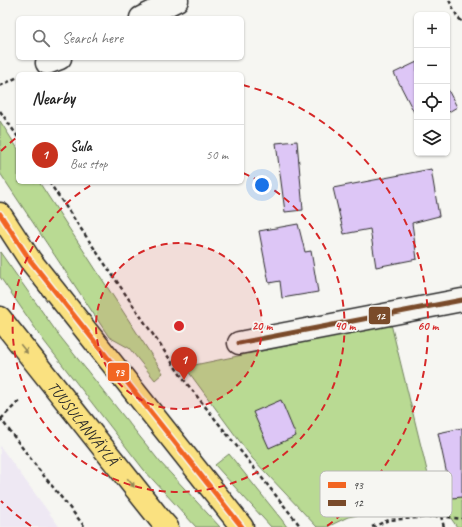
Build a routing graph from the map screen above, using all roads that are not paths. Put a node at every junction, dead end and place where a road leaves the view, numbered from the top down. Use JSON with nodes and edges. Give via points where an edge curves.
{"nodes":[{"id":1,"x":177,"y":0,"type":"edge"},
{"id":2,"x":145,"y":16,"type":"edge"},
{"id":3,"x":0,"y":214,"type":"edge"},
{"id":4,"x":462,"y":300,"type":"edge"},
{"id":5,"x":0,"y":318,"type":"edge"},
{"id":6,"x":239,"y":343,"type":"dead end"},
{"id":7,"x":167,"y":527,"type":"edge"},
{"id":8,"x":242,"y":527,"type":"edge"}],
"edges":[{"from":1,"to":2,"type":"street"},
{"from":3,"to":8,"type":"main road","via":[[30,260]]},
{"from":4,"to":6,"type":"street"},
{"from":5,"to":7,"type":"main road","name":"TUUSULANVÄYLÄ","one_way":true}]}
